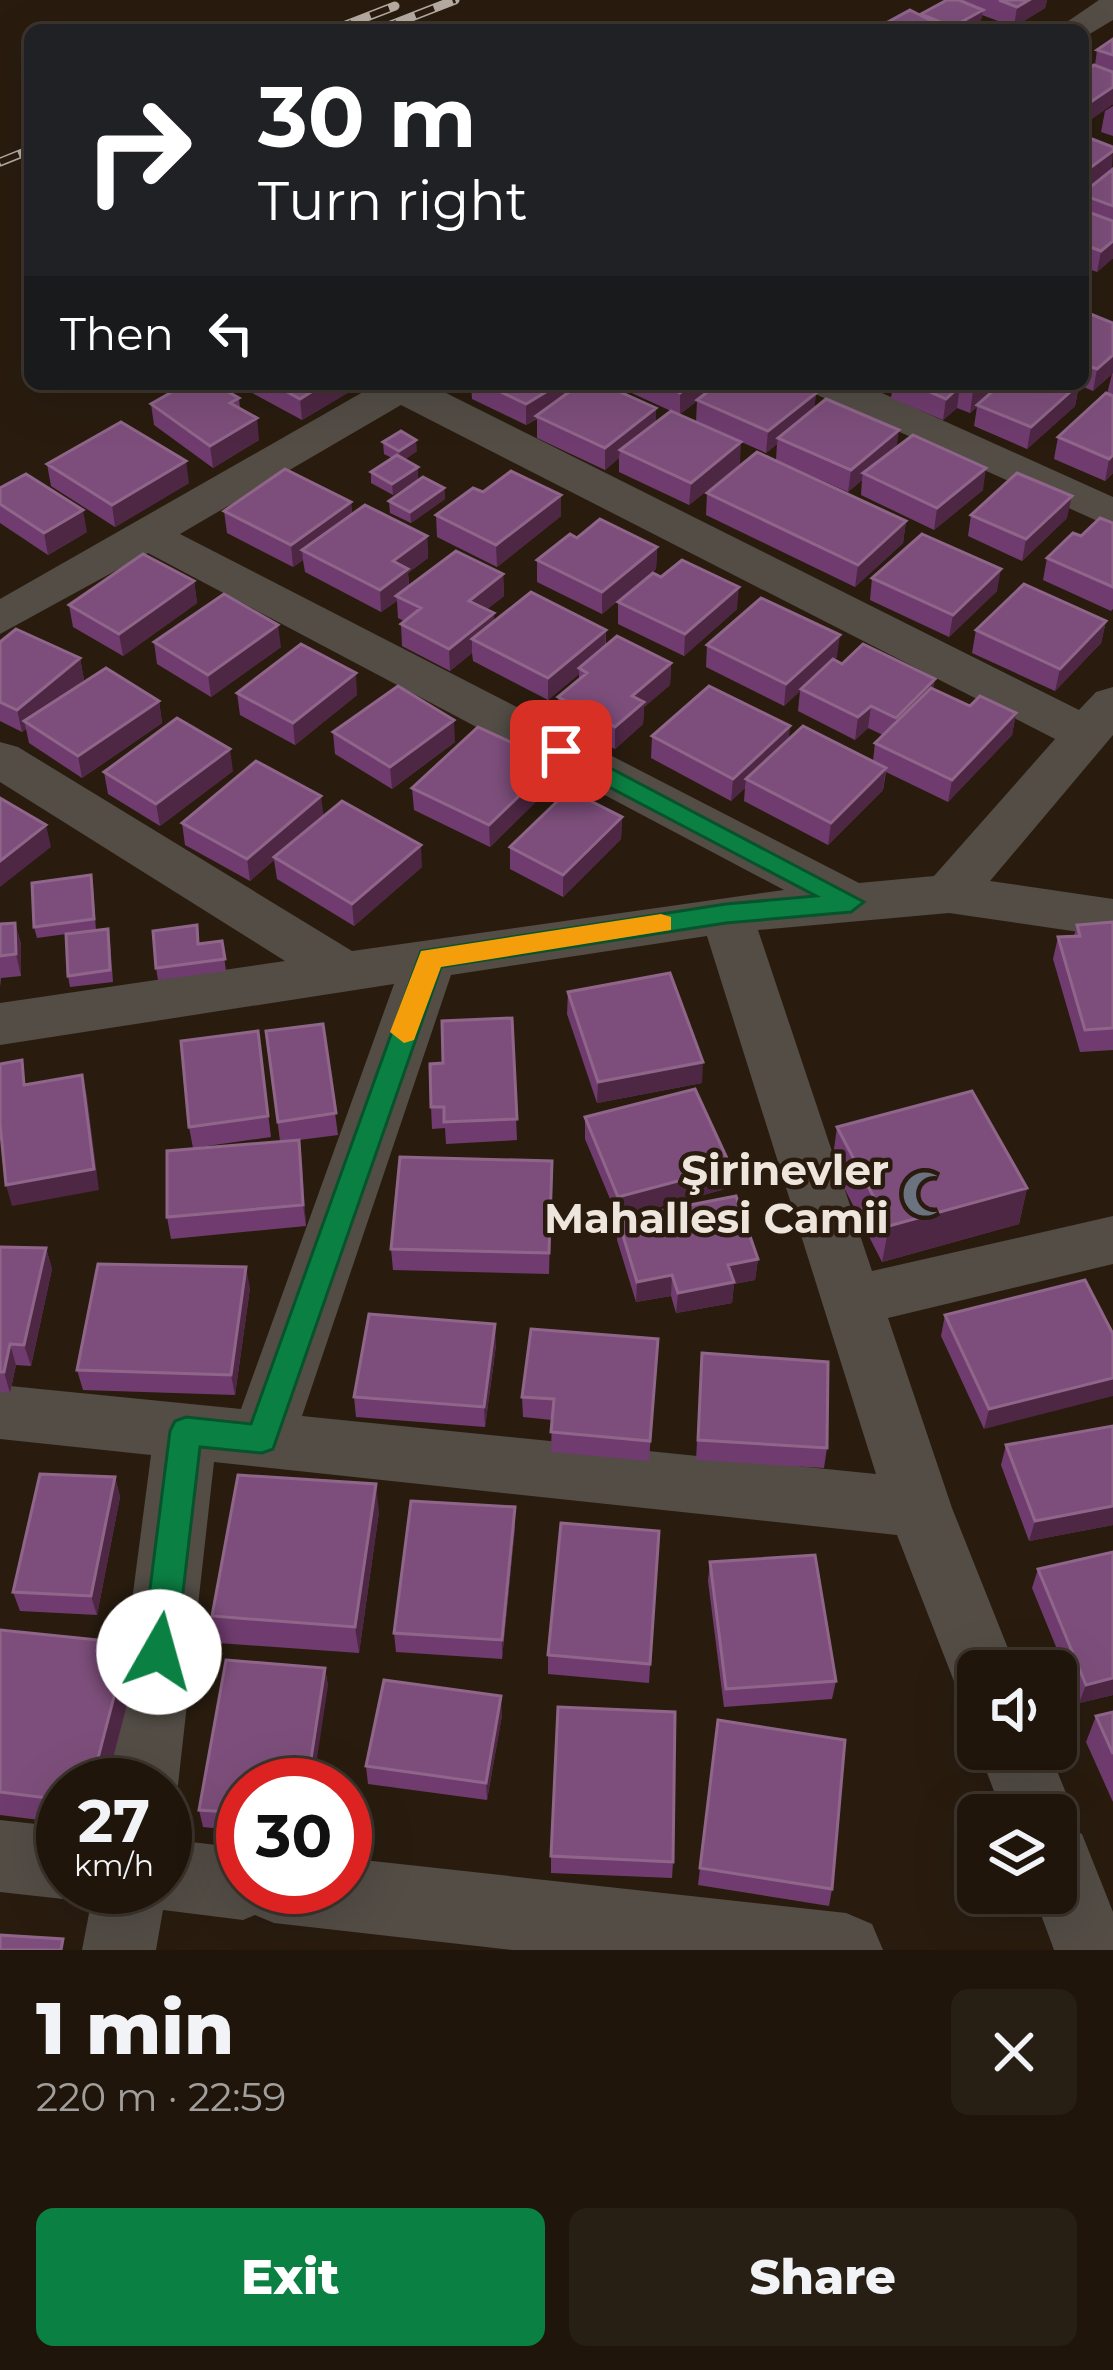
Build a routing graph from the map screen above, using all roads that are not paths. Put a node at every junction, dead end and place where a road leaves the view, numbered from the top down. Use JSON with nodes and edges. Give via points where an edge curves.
{"nodes":[{"id":1,"x":396,"y":390,"type":"edge"},
{"id":2,"x":411,"y":390,"type":"edge"},
{"id":3,"x":841,"y":390,"type":"edge"},
{"id":4,"x":1113,"y":514,"type":"edge"},
{"id":5,"x":146,"y":534,"type":"junction"},
{"id":6,"x":0,"y":619,"type":"edge"},
{"id":7,"x":1100,"y":719,"type":"edge"},
{"id":8,"x":0,"y":759,"type":"edge"},
{"id":9,"x":949,"y":894,"type":"junction"},
{"id":10,"x":851,"y":902,"type":"junction"},
{"id":11,"x":726,"y":914,"type":"junction"},
{"id":12,"x":1113,"y":918,"type":"edge"},
{"id":13,"x":430,"y":958,"type":"junction"},
{"id":14,"x":345,"y":972,"type":"junction"},
{"id":15,"x":0,"y":1024,"type":"edge"},
{"id":16,"x":1113,"y":1240,"type":"edge"},
{"id":17,"x":852,"y":1300,"type":"junction"},
{"id":18,"x":0,"y":1412,"type":"edge"},
{"id":19,"x":186,"y":1431,"type":"junction"},
{"id":20,"x":262,"y":1439,"type":"junction"},
{"id":21,"x":919,"y":1508,"type":"junction"},
{"id":22,"x":974,"y":1650,"type":"edge"},
{"id":23,"x":146,"y":1758,"type":"edge"},
{"id":24,"x":0,"y":1856,"type":"edge"},
{"id":25,"x":36,"y":1860,"type":"edge"},
{"id":26,"x":372,"y":1898,"type":"edge"},
{"id":27,"x":125,"y":1914,"type":"edge"},
{"id":28,"x":1077,"y":1914,"type":"edge"},
{"id":29,"x":119,"y":1950,"type":"edge"},
{"id":30,"x":846,"y":1950,"type":"edge"},
{"id":31,"x":1091,"y":1950,"type":"edge"}],
"edges":[{"from":1,"to":5,"type":"street"},
{"from":2,"to":7,"type":"street"},
{"from":3,"to":4,"type":"street"},
{"from":5,"to":6,"type":"street"},
{"from":5,"to":10,"type":"street"},
{"from":7,"to":9,"type":"street"},
{"from":8,"to":14,"type":"street"},
{"from":9,"to":10,"type":"street"},
{"from":9,"to":12,"type":"street"},
{"from":10,"to":11,"type":"street"},
{"from":11,"to":13,"type":"street"},
{"from":11,"to":17,"type":"street"},
{"from":13,"to":14,"type":"street"},
{"from":13,"to":20,"type":"street"},
{"from":14,"to":15,"type":"street"},
{"from":16,"to":17,"type":"street"},
{"from":17,"to":21,"type":"street"},
{"from":18,"to":19,"type":"street"},
{"from":19,"to":20,"type":"street"},
{"from":19,"to":23,"type":"street"},
{"from":20,"to":21,"type":"street"},
{"from":21,"to":22,"type":"street"},
{"from":24,"to":25,"type":"street"},
{"from":26,"to":30,"type":"street"},
{"from":27,"to":29,"type":"street"},
{"from":28,"to":31,"type":"street"}]}
